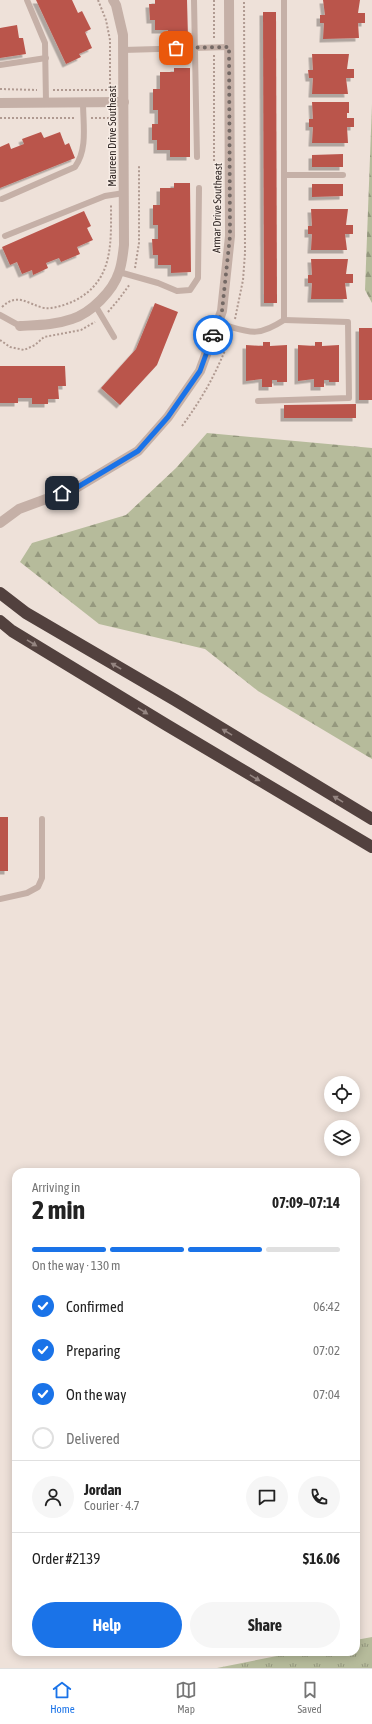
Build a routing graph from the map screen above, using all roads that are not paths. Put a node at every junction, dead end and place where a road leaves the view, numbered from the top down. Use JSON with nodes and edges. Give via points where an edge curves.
{"nodes":[{"id":1,"x":27,"y":0,"type":"edge"},
{"id":2,"x":113,"y":0,"type":"edge"},
{"id":3,"x":194,"y":0,"type":"edge"},
{"id":4,"x":228,"y":0,"type":"edge"},
{"id":5,"x":284,"y":0,"type":"edge"},
{"id":6,"x":229,"y":47,"type":"junction"},
{"id":7,"x":195,"y":48,"type":"junction"},
{"id":8,"x":123,"y":50,"type":"junction"},
{"id":9,"x":46,"y":58,"type":"junction"},
{"id":10,"x":0,"y":66,"type":"edge"},
{"id":11,"x":46,"y":102,"type":"junction"},
{"id":12,"x":83,"y":102,"type":"junction"},
{"id":13,"x":124,"y":102,"type":"junction"},
{"id":14,"x":0,"y":103,"type":"edge"},
{"id":15,"x":197,"y":157,"type":"dead end"},
{"id":16,"x":284,"y":175,"type":"junction"},
{"id":17,"x":343,"y":175,"type":"dead end"},
{"id":18,"x":199,"y":188,"type":"dead end"},
{"id":19,"x":124,"y":193,"type":"junction"},
{"id":20,"x":2,"y":199,"type":"dead end"},
{"id":21,"x":5,"y":236,"type":"dead end"},
{"id":22,"x":119,"y":272,"type":"junction"},
{"id":23,"x":94,"y":305,"type":"junction"},
{"id":24,"x":0,"y":315,"type":"edge"},
{"id":25,"x":284,"y":320,"type":"junction"},
{"id":26,"x":217,"y":323,"type":"junction"},
{"id":27,"x":20,"y":326,"type":"joint"},
{"id":28,"x":114,"y":337,"type":"dead end"},
{"id":29,"x":258,"y":401,"type":"dead end"},
{"id":30,"x":0,"y":523,"type":"edge"},
{"id":31,"x":0,"y":593,"type":"edge"},
{"id":32,"x":0,"y":621,"type":"edge"},
{"id":33,"x":42,"y":819,"type":"dead end"},
{"id":34,"x":372,"y":819,"type":"edge"},
{"id":35,"x":372,"y":847,"type":"edge"},
{"id":36,"x":0,"y":899,"type":"edge"}],
"edges":[{"from":1,"to":9,"type":"lane","via":[[45,43]]},
{"from":2,"to":8,"type":"street","name":"Maureen Drive Southeast","via":[[123,35]]},
{"from":3,"to":7,"type":"lane"},
{"from":4,"to":6,"type":"street","name":"Armar Drive Southeast"},
{"from":5,"to":16,"type":"lane"},
{"from":6,"to":7,"type":"lane"},
{"from":6,"to":26,"type":"street","name":"Armar Drive Southeast","via":[[230,236],[222,311]]},
{"from":7,"to":8,"type":"lane"},
{"from":7,"to":15,"type":"lane"},
{"from":8,"to":13,"type":"street","name":"Maureen Drive Southeast"},
{"from":9,"to":10,"type":"lane"},
{"from":9,"to":11,"type":"lane"},
{"from":11,"to":12,"type":"street"},
{"from":11,"to":14,"type":"street"},
{"from":12,"to":13,"type":"street"},
{"from":12,"to":20,"type":"lane","via":[[83,147],[81,158],[75,168]]},
{"from":13,"to":19,"type":"street","name":"Maureen Drive Southeast"},
{"from":16,"to":17,"type":"lane"},
{"from":16,"to":25,"type":"lane"},
{"from":18,"to":22,"type":"lane","via":[[198,278],[194,286],[185,291],[177,291]]},
{"from":19,"to":21,"type":"lane","via":[[90,202]]},
{"from":19,"to":22,"type":"street","name":"Maureen Drive Southeast","via":[[124,245]]},
{"from":22,"to":23,"type":"street","name":"Maureen Drive Southeast","via":[[107,294]]},
{"from":23,"to":27,"type":"street","name":"Maureen Drive Southeast","via":[[74,319],[47,325]]},
{"from":23,"to":28,"type":"lane"},
{"from":24,"to":27,"type":"lane"},
{"from":25,"to":26,"type":"lane","via":[[269,330],[253,333]]},
{"from":25,"to":29,"type":"lane","via":[[348,322],[349,398]]},
{"from":26,"to":30,"type":"street","name":"Armar Drive Southeast","via":[[200,371],[168,417],[138,451],[76,488],[19,509]]},
{"from":34,"to":31,"type":"highway","one_way":true,"via":[[26,613]]},
{"from":32,"to":35,"type":"highway","one_way":true,"via":[[12,631],[158,720]]},
{"from":33,"to":36,"type":"lane","via":[[42,878],[38,887],[27,893]]}]}
